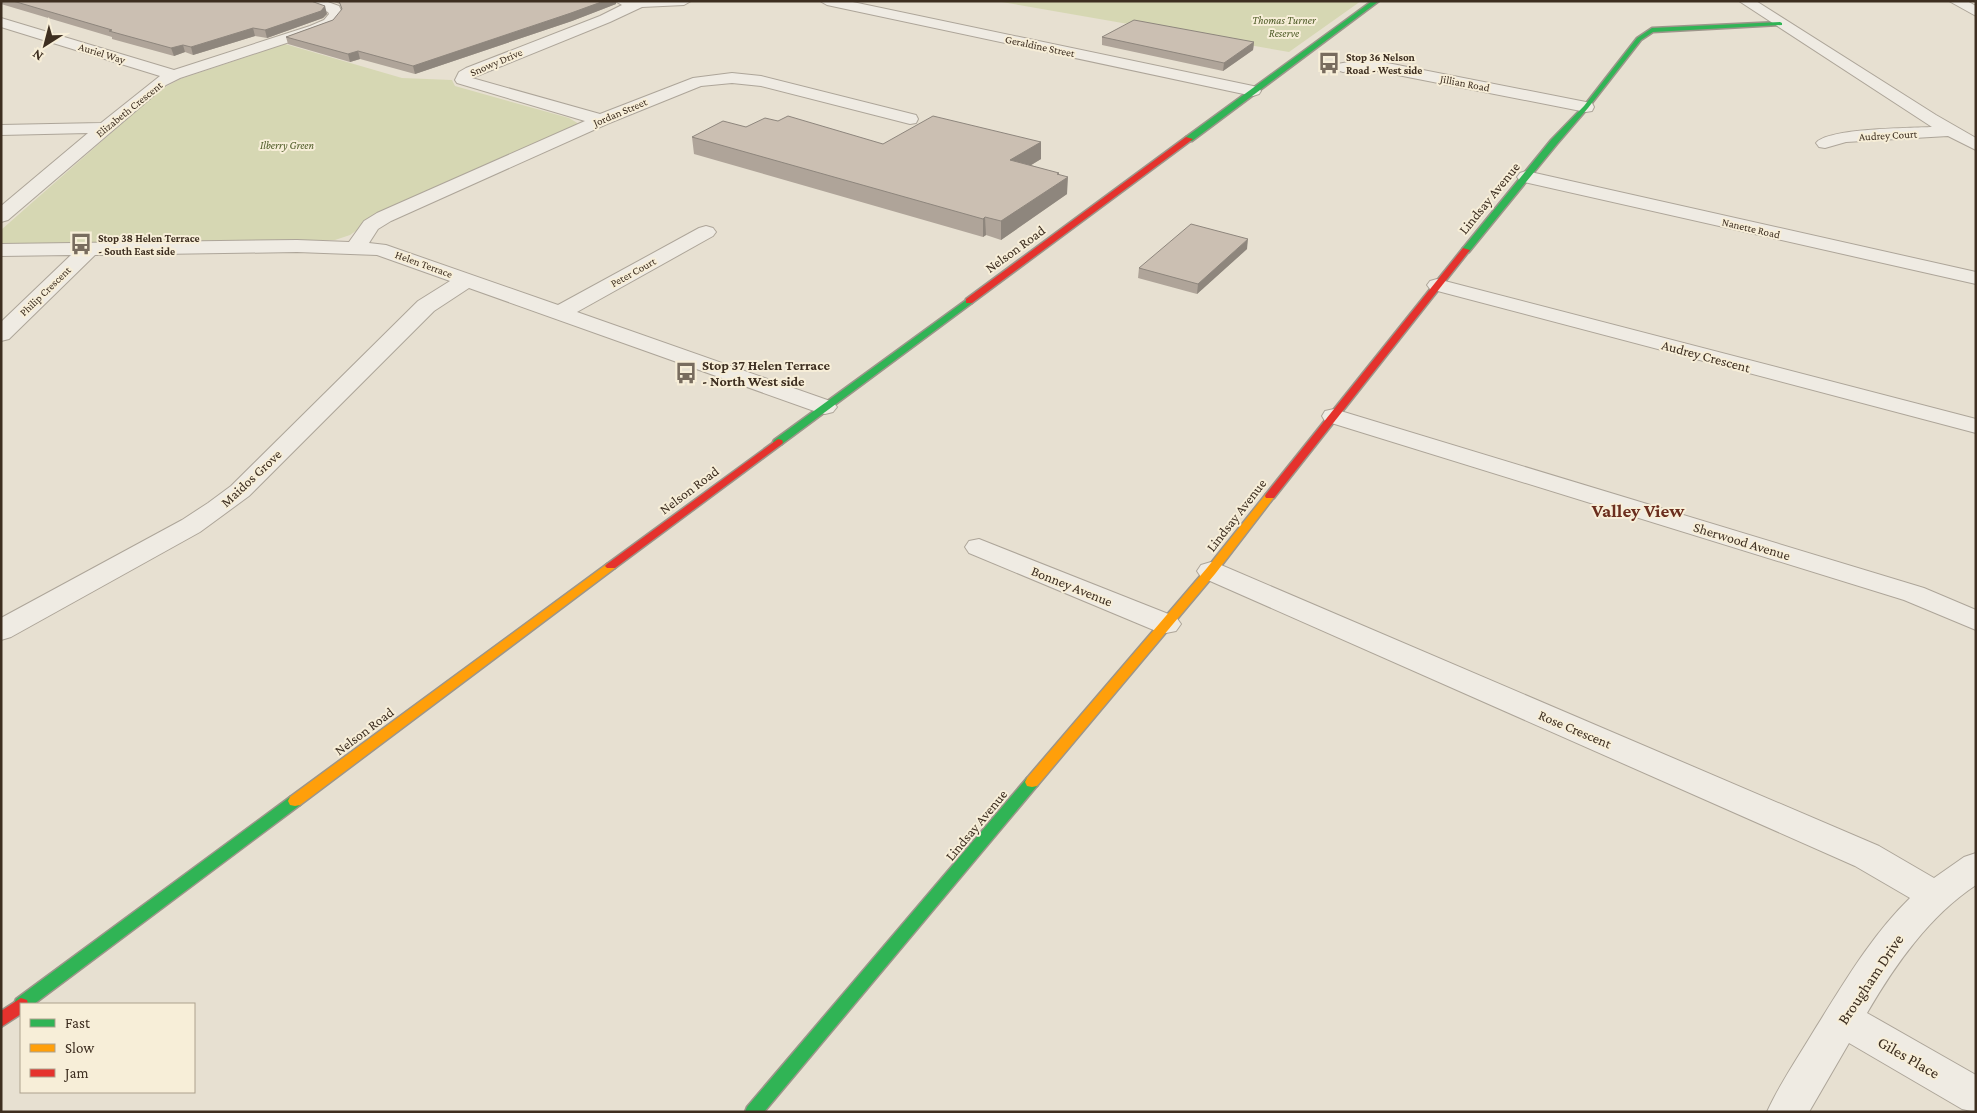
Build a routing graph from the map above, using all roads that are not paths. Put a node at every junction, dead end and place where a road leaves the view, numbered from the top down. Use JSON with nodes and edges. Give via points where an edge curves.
{"nodes":[{"id":1,"x":311,"y":1,"type":"edge"},
{"id":2,"x":622,"y":1,"type":"edge"},
{"id":3,"x":684,"y":1,"type":"edge"},
{"id":4,"x":827,"y":1,"type":"edge"},
{"id":5,"x":1376,"y":1,"type":"edge"},
{"id":6,"x":1746,"y":1,"type":"edge"},
{"id":7,"x":1956,"y":1,"type":"edge"},
{"id":8,"x":638,"y":3,"type":"junction"},
{"id":9,"x":1976,"y":12,"type":"edge"},
{"id":10,"x":1,"y":22,"type":"edge"},
{"id":11,"x":1780,"y":24,"type":"junction"},
{"id":12,"x":1343,"y":67,"type":"dead end"},
{"id":13,"x":174,"y":76,"type":"junction"},
{"id":14,"x":1253,"y":91,"type":"junction"},
{"id":15,"x":1586,"y":107,"type":"junction"},
{"id":16,"x":910,"y":119,"type":"dead end"},
{"id":17,"x":601,"y":120,"type":"junction"},
{"id":18,"x":104,"y":128,"type":"junction"},
{"id":19,"x":1,"y":130,"type":"edge"},
{"id":20,"x":1952,"y":132,"type":"junction"},
{"id":21,"x":1825,"y":143,"type":"dead end"},
{"id":22,"x":1976,"y":145,"type":"edge"},
{"id":23,"x":1526,"y":177,"type":"junction"},
{"id":24,"x":1,"y":216,"type":"edge"},
{"id":25,"x":706,"y":232,"type":"dead end"},
{"id":26,"x":356,"y":247,"type":"junction"},
{"id":27,"x":90,"y":248,"type":"junction"},
{"id":28,"x":1,"y":250,"type":"edge"},
{"id":29,"x":1976,"y":278,"type":"edge"},
{"id":30,"x":467,"y":280,"type":"junction"},
{"id":31,"x":1437,"y":285,"type":"junction"},
{"id":32,"x":561,"y":312,"type":"junction"},
{"id":33,"x":1,"y":334,"type":"edge"},
{"id":34,"x":825,"y":407,"type":"junction"},
{"id":35,"x":1334,"y":416,"type":"junction"},
{"id":36,"x":1976,"y":426,"type":"edge"},
{"id":37,"x":979,"y":547,"type":"dead end"},
{"id":38,"x":1211,"y":571,"type":"junction"},
{"id":39,"x":1976,"y":621,"type":"edge"},
{"id":40,"x":1166,"y":624,"type":"junction"},
{"id":41,"x":1,"y":630,"type":"edge"},
{"id":42,"x":1976,"y":867,"type":"edge"},
{"id":43,"x":1936,"y":896,"type":"junction"},
{"id":44,"x":25,"y":1003,"type":"edge"},
{"id":45,"x":20,"y":1006,"type":"edge"},
{"id":46,"x":1842,"y":1019,"type":"junction"},
{"id":47,"x":1,"y":1020,"type":"edge"},
{"id":48,"x":1976,"y":1096,"type":"edge"},
{"id":49,"x":753,"y":1112,"type":"edge"},
{"id":50,"x":1787,"y":1112,"type":"edge"}],
"edges":[{"from":1,"to":13,"type":"street","name":"Elizabeth Crescent","via":[[334,9],[334,19],[307,32]]},
{"from":2,"to":8,"type":"street"},
{"from":3,"to":8,"type":"street"},
{"from":4,"to":14,"type":"street","name":"Geraldine Street"},
{"from":5,"to":14,"type":"street","name":"Nelson Road"},
{"from":6,"to":11,"type":"street"},
{"from":7,"to":9,"type":"street"},
{"from":8,"to":17,"type":"street","name":"Snowy Drive","via":[[472,71],[463,80]]},
{"from":10,"to":13,"type":"street","name":"Auriel Way"},
{"from":11,"to":15,"type":"street","name":"Lindsay Avenue","via":[[1681,27],[1646,33]]},
{"from":11,"to":20,"type":"street"},
{"from":12,"to":15,"type":"street","name":"Jillian Road","via":[[1367,64]]},
{"from":13,"to":18,"type":"street","name":"Elizabeth Crescent","via":[[154,87]]},
{"from":14,"to":34,"type":"street","name":"Nelson Road"},
{"from":15,"to":23,"type":"street","name":"Lindsay Avenue"},
{"from":16,"to":17,"type":"street","name":"Jordan Street","via":[[761,81],[723,78],[686,84]]},
{"from":17,"to":26,"type":"street","name":"Jordan Street","via":[[384,217],[372,225]]},
{"from":18,"to":19,"type":"street"},
{"from":18,"to":24,"type":"street","name":"Elizabeth Crescent"},
{"from":20,"to":21,"type":"street","name":"Audrey Court","via":[[1844,137]]},
{"from":20,"to":22,"type":"street"},
{"from":23,"to":29,"type":"street","name":"Nanette Road"},
{"from":23,"to":31,"type":"street","name":"Lindsay Avenue"},
{"from":25,"to":32,"type":"street","name":"Peter Court"},
{"from":26,"to":27,"type":"street","name":"Helen Terrace"},
{"from":26,"to":30,"type":"street","name":"Helen Terrace","via":[[389,252]]},
{"from":27,"to":28,"type":"street","name":"Helen Terrace"},
{"from":27,"to":33,"type":"street","name":"Philip Crescent"},
{"from":30,"to":32,"type":"street","name":"Helen Terrace"},
{"from":30,"to":41,"type":"street","name":"Maidos Grove","via":[[426,306],[240,491],[217,509]]},
{"from":31,"to":35,"type":"street","name":"Lindsay Avenue"},
{"from":31,"to":36,"type":"street","name":"Audrey Crescent"},
{"from":32,"to":34,"type":"street","name":"Helen Terrace"},
{"from":34,"to":44,"type":"street","name":"Nelson Road"},
{"from":35,"to":38,"type":"street","name":"Lindsay Avenue"},
{"from":35,"to":39,"type":"street","name":"Sherwood Avenue","via":[[1914,594]]},
{"from":37,"to":40,"type":"street","name":"Bonney Avenue"},
{"from":38,"to":40,"type":"street","name":"Lindsay Avenue"},
{"from":38,"to":43,"type":"street","name":"Rose Crescent","via":[[1867,856]]},
{"from":40,"to":49,"type":"street","name":"Lindsay Avenue"},
{"from":42,"to":43,"type":"street","name":"Brougham Drive"},
{"from":43,"to":46,"type":"street","name":"Brougham Drive","via":[[1898,934]]},
{"from":45,"to":47,"type":"street","name":"Nelson Road"},
{"from":46,"to":48,"type":"street","name":"Giles Place"},
{"from":46,"to":50,"type":"street","name":"Brougham Drive"}]}
